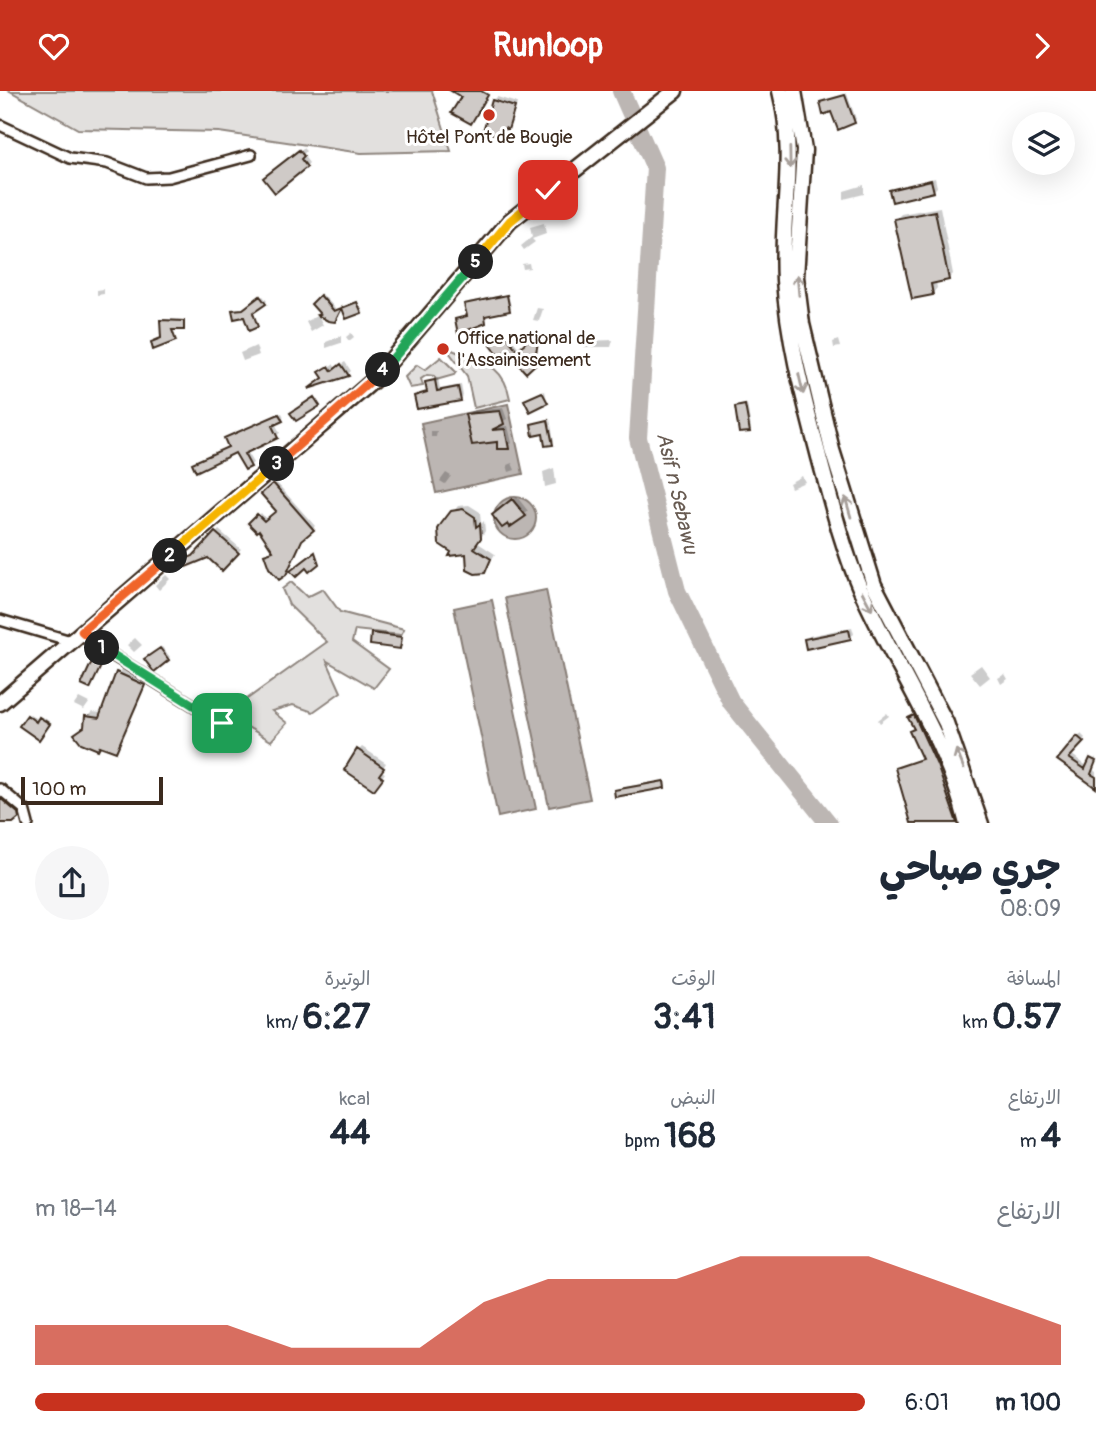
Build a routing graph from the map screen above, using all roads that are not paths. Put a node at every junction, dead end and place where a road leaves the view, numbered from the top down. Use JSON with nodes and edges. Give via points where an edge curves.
{"nodes":[{"id":1,"x":676,"y":91,"type":"edge"},
{"id":2,"x":780,"y":91,"type":"edge"},
{"id":3,"x":794,"y":91,"type":"edge"},
{"id":4,"x":0,"y":125,"type":"edge"},
{"id":5,"x":251,"y":155,"type":"dead end"},
{"id":6,"x":0,"y":619,"type":"edge"},
{"id":7,"x":76,"y":636,"type":"junction"},
{"id":8,"x":0,"y":703,"type":"edge"},
{"id":9,"x":222,"y":723,"type":"dead end"},
{"id":10,"x":0,"y":789,"type":"edge"},
{"id":11,"x":28,"y":823,"type":"edge"},
{"id":12,"x":967,"y":823,"type":"edge"},
{"id":13,"x":981,"y":823,"type":"edge"}],
"edges":[{"from":1,"to":7,"type":"main road","via":[[510,221],[375,379]]},
{"from":2,"to":12,"type":"main road","one_way":true,"via":[[790,151],[784,278],[801,384],[840,534],[861,590],[933,727]]},
{"from":13,"to":3,"type":"main road","one_way":true,"via":[[946,723],[874,585],[832,450],[802,324],[796,277],[804,150]]},
{"from":4,"to":5,"type":"street","via":[[58,153],[107,163],[146,178],[169,177]]},
{"from":6,"to":7,"type":"street"},
{"from":7,"to":8,"type":"main road"},
{"from":7,"to":9,"type":"street"},
{"from":10,"to":11,"type":"street","via":[[24,809]]}]}
